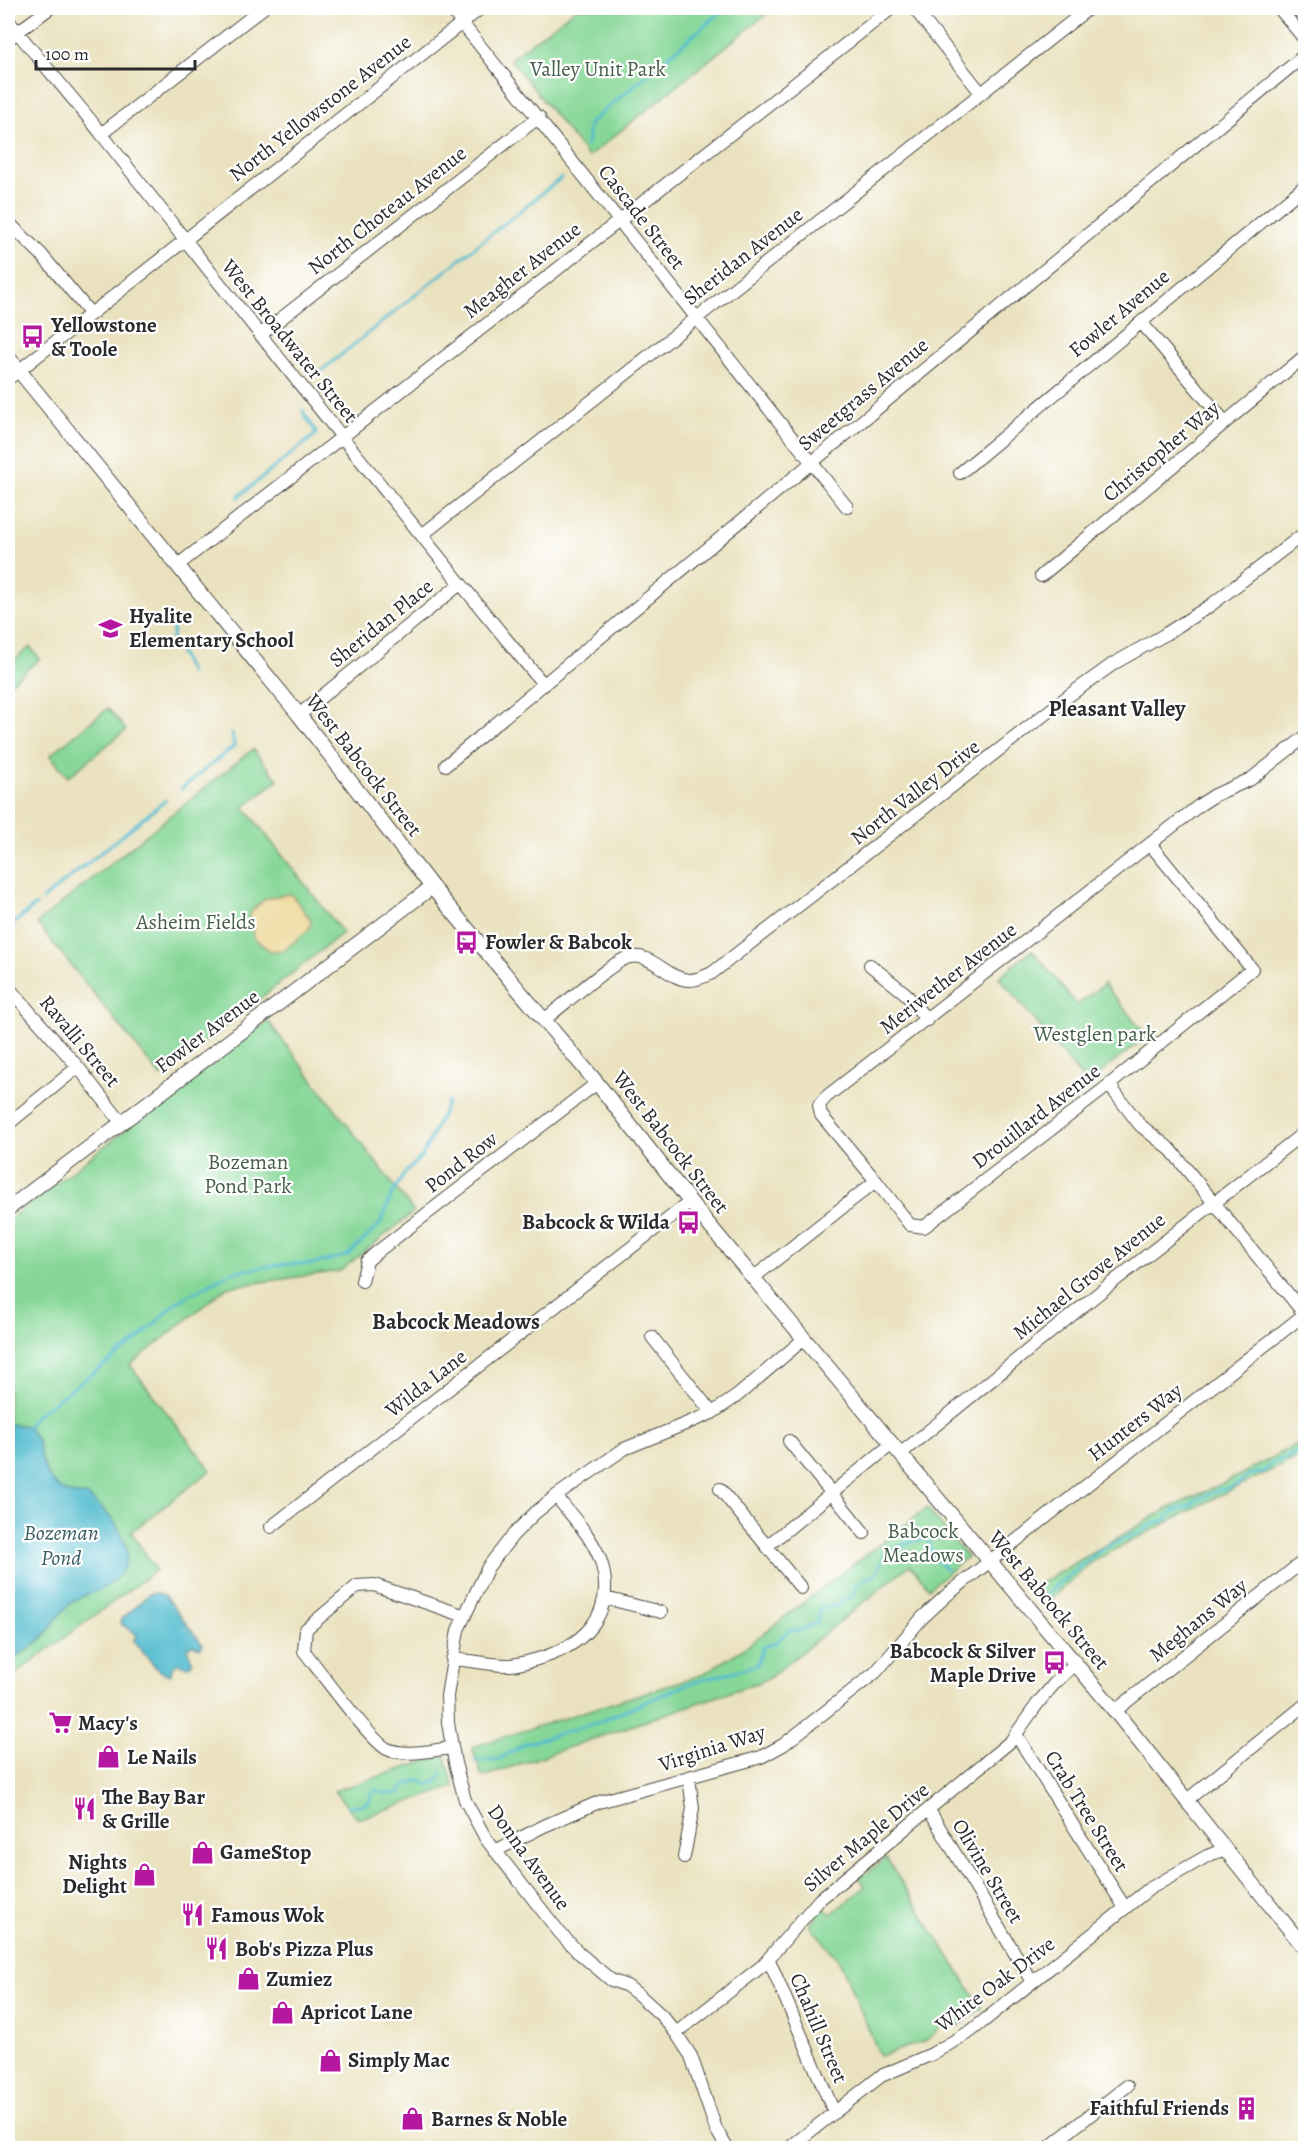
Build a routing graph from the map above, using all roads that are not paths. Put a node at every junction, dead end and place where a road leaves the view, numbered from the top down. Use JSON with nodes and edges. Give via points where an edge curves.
{"nodes":[{"id":1,"x":50,"y":8,"type":"edge"},
{"id":2,"x":263,"y":8,"type":"edge"},
{"id":3,"x":450,"y":8,"type":"edge"},
{"id":4,"x":481,"y":8,"type":"edge"},
{"id":5,"x":892,"y":8,"type":"edge"},
{"id":6,"x":914,"y":8,"type":"edge"},
{"id":7,"x":1089,"y":8,"type":"edge"},
{"id":8,"x":1279,"y":8,"type":"edge"},
{"id":9,"x":8,"y":20,"type":"edge"},
{"id":10,"x":462,"y":22,"type":"junction"},
{"id":11,"x":12,"y":36,"type":"edge"},
{"id":12,"x":1305,"y":41,"type":"edge"},
{"id":13,"x":1305,"y":54,"type":"edge"},
{"id":14,"x":981,"y":93,"type":"junction"},
{"id":15,"x":539,"y":117,"type":"junction"},
{"id":16,"x":101,"y":134,"type":"junction"},
{"id":17,"x":1305,"y":184,"type":"edge"},
{"id":18,"x":620,"y":218,"type":"junction"},
{"id":19,"x":8,"y":222,"type":"edge"},
{"id":20,"x":184,"y":240,"type":"junction"},
{"id":21,"x":90,"y":313,"type":"junction"},
{"id":22,"x":696,"y":319,"type":"junction"},
{"id":23,"x":1141,"y":322,"type":"junction"},
{"id":24,"x":260,"y":335,"type":"junction"},
{"id":25,"x":1305,"y":355,"type":"edge"},
{"id":26,"x":8,"y":357,"type":"edge"},
{"id":27,"x":13,"y":375,"type":"edge"},
{"id":28,"x":1225,"y":422,"type":"junction"},
{"id":29,"x":342,"y":437,"type":"junction"},
{"id":30,"x":811,"y":463,"type":"junction"},
{"id":31,"x":960,"y":473,"type":"dead end"},
{"id":32,"x":847,"y":507,"type":"dead end"},
{"id":33,"x":1305,"y":532,"type":"edge"},
{"id":34,"x":422,"y":535,"type":"junction"},
{"id":35,"x":177,"y":566,"type":"junction"},
{"id":36,"x":1041,"y":576,"type":"dead end"},
{"id":37,"x":460,"y":584,"type":"junction"},
{"id":38,"x":544,"y":685,"type":"junction"},
{"id":39,"x":299,"y":715,"type":"junction"},
{"id":40,"x":1305,"y":736,"type":"edge"},
{"id":41,"x":446,"y":765,"type":"dead end"},
{"id":42,"x":1150,"y":844,"type":"junction"},
{"id":43,"x":432,"y":887,"type":"junction"},
{"id":44,"x":870,"y":965,"type":"dead end"},
{"id":45,"x":8,"y":987,"type":"edge"},
{"id":46,"x":544,"y":1020,"type":"junction"},
{"id":47,"x":927,"y":1020,"type":"junction"},
{"id":48,"x":78,"y":1067,"type":"junction"},
{"id":49,"x":597,"y":1083,"type":"junction"},
{"id":50,"x":1109,"y":1085,"type":"junction"},
{"id":51,"x":121,"y":1122,"type":"junction"},
{"id":52,"x":8,"y":1124,"type":"edge"},
{"id":53,"x":1305,"y":1131,"type":"edge"},
{"id":54,"x":876,"y":1181,"type":"junction"},
{"id":55,"x":690,"y":1202,"type":"junction"},
{"id":56,"x":1213,"y":1202,"type":"junction"},
{"id":57,"x":8,"y":1209,"type":"edge"},
{"id":58,"x":753,"y":1278,"type":"junction"},
{"id":59,"x":362,"y":1281,"type":"dead end"},
{"id":60,"x":1305,"y":1314,"type":"edge"},
{"id":61,"x":652,"y":1337,"type":"dead end"},
{"id":62,"x":804,"y":1339,"type":"junction"},
{"id":63,"x":712,"y":1413,"type":"junction"},
{"id":64,"x":789,"y":1441,"type":"dead end"},
{"id":65,"x":896,"y":1449,"type":"junction"},
{"id":66,"x":720,"y":1489,"type":"dead end"},
{"id":67,"x":831,"y":1494,"type":"junction"},
{"id":68,"x":556,"y":1496,"type":"junction"},
{"id":69,"x":271,"y":1527,"type":"dead end"},
{"id":70,"x":864,"y":1533,"type":"dead end"},
{"id":71,"x":767,"y":1546,"type":"junction"},
{"id":72,"x":1305,"y":1559,"type":"edge"},
{"id":73,"x":990,"y":1561,"type":"junction"},
{"id":74,"x":801,"y":1588,"type":"dead end"},
{"id":75,"x":605,"y":1598,"type":"junction"},
{"id":76,"x":661,"y":1612,"type":"dead end"},
{"id":77,"x":465,"y":1616,"type":"junction"},
{"id":78,"x":452,"y":1659,"type":"junction"},
{"id":79,"x":1075,"y":1664,"type":"junction"},
{"id":80,"x":1305,"y":1704,"type":"edge"},
{"id":81,"x":1115,"y":1712,"type":"junction"},
{"id":82,"x":1017,"y":1736,"type":"junction"},
{"id":83,"x":451,"y":1748,"type":"junction"},
{"id":84,"x":689,"y":1778,"type":"junction"},
{"id":85,"x":1187,"y":1800,"type":"junction"},
{"id":86,"x":928,"y":1810,"type":"junction"},
{"id":87,"x":1224,"y":1849,"type":"junction"},
{"id":88,"x":495,"y":1851,"type":"junction"},
{"id":89,"x":684,"y":1857,"type":"dead end"},
{"id":90,"x":1125,"y":1908,"type":"junction"},
{"id":91,"x":1305,"y":1948,"type":"edge"},
{"id":92,"x":768,"y":1960,"type":"junction"},
{"id":93,"x":1032,"y":1982,"type":"junction"},
{"id":94,"x":676,"y":2033,"type":"junction"},
{"id":95,"x":1127,"y":2086,"type":"dead end"},
{"id":96,"x":834,"y":2112,"type":"junction"},
{"id":97,"x":727,"y":2148,"type":"edge"},
{"id":98,"x":789,"y":2148,"type":"edge"},
{"id":99,"x":1048,"y":2148,"type":"edge"}],
"edges":[{"from":1,"to":11,"type":"street"},
{"from":2,"to":16,"type":"street"},
{"from":3,"to":10,"type":"street","name":"Cascade Street"},
{"from":4,"to":10,"type":"street","name":"North Yellowstone Avenue"},
{"from":5,"to":18,"type":"street","name":"Meagher Avenue"},
{"from":6,"to":14,"type":"street"},
{"from":7,"to":14,"type":"street","name":"Sheridan Avenue"},
{"from":8,"to":12,"type":"street"},
{"from":9,"to":11,"type":"street","name":"West Broadwater Street"},
{"from":10,"to":15,"type":"street","name":"Cascade Street"},
{"from":10,"to":20,"type":"street","name":"North Yellowstone Avenue"},
{"from":11,"to":16,"type":"street","name":"West Broadwater Street"},
{"from":13,"to":30,"type":"street","name":"Sweetgrass Avenue"},
{"from":14,"to":22,"type":"street","name":"Sheridan Avenue"},
{"from":15,"to":18,"type":"street","name":"Cascade Street"},
{"from":15,"to":24,"type":"street","name":"North Choteau Avenue"},
{"from":16,"to":20,"type":"street","name":"West Broadwater Street"},
{"from":17,"to":23,"type":"street","name":"Fowler Avenue"},
{"from":18,"to":22,"type":"street","name":"Cascade Street"},
{"from":18,"to":29,"type":"street","name":"Meagher Avenue"},
{"from":19,"to":21,"type":"street","via":[[41,254]]},
{"from":20,"to":21,"type":"street","name":"North Yellowstone Avenue"},
{"from":20,"to":24,"type":"street","name":"West Broadwater Street"},
{"from":21,"to":27,"type":"street","name":"North Yellowstone Avenue"},
{"from":22,"to":30,"type":"street","name":"Cascade Street"},
{"from":22,"to":34,"type":"street","name":"Sheridan Avenue"},
{"from":23,"to":28,"type":"street"},
{"from":23,"to":31,"type":"street","name":"Fowler Avenue"},
{"from":24,"to":29,"type":"street","name":"West Broadwater Street"},
{"from":25,"to":28,"type":"street","name":"Christopher Way"},
{"from":26,"to":27,"type":"street","name":"West Babcock Street"},
{"from":27,"to":35,"type":"street","name":"West Babcock Street"},
{"from":28,"to":36,"type":"street","name":"Christopher Way"},
{"from":29,"to":34,"type":"street","name":"West Broadwater Street"},
{"from":29,"to":35,"type":"street","name":"Meagher Avenue"},
{"from":30,"to":32,"type":"street","name":"Cascade Street"},
{"from":30,"to":38,"type":"street","name":"Sweetgrass Avenue"},
{"from":33,"to":46,"type":"street","name":"North Valley Drive","via":[[1211,605],[1113,664],[1067,697],[712,973],[699,979],[680,979],[653,962],[627,957]]},
{"from":34,"to":37,"type":"street","name":"West Broadwater Street"},
{"from":35,"to":39,"type":"street","name":"West Babcock Street"},
{"from":37,"to":38,"type":"street","name":"West Broadwater Street"},
{"from":37,"to":39,"type":"street","name":"Sheridan Place"},
{"from":38,"to":41,"type":"street","name":"Sweetgrass Avenue"},
{"from":39,"to":43,"type":"street","name":"West Babcock Street"},
{"from":40,"to":42,"type":"street","name":"Meriwether Avenue","via":[[1251,779],[1208,800]]},
{"from":42,"to":47,"type":"street","name":"Meriwether Avenue"},
{"from":42,"to":50,"type":"street","name":"Drouillard Avenue","via":[[1252,969]]},
{"from":43,"to":46,"type":"street","name":"West Babcock Street"},
{"from":43,"to":51,"type":"street","name":"Fowler Avenue"},
{"from":44,"to":47,"type":"street","via":[[905,993]]},
{"from":45,"to":48,"type":"street","name":"Ravalli Street"},
{"from":46,"to":49,"type":"street","name":"West Babcock Street"},
{"from":47,"to":54,"type":"street","name":"Meriwether Avenue","via":[[819,1105],[821,1115]]},
{"from":48,"to":51,"type":"street","name":"Ravalli Street"},
{"from":48,"to":52,"type":"street"},
{"from":49,"to":55,"type":"street","name":"West Babcock Street"},
{"from":49,"to":59,"type":"street","name":"Pond Row","via":[[377,1252],[367,1261]]},
{"from":50,"to":54,"type":"street","name":"Drouillard Avenue","via":[[924,1227],[910,1225]]},
{"from":50,"to":56,"type":"street","via":[[1140,1125],[1171,1150]]},
{"from":51,"to":57,"type":"street","name":"Fowler Avenue"},
{"from":53,"to":56,"type":"street","name":"Michael Grove Avenue"},
{"from":54,"to":58,"type":"street"},
{"from":55,"to":58,"type":"street","name":"West Babcock Street"},
{"from":55,"to":69,"type":"street","name":"Wilda Lane"},
{"from":56,"to":60,"type":"street"},
{"from":56,"to":65,"type":"street","name":"Michael Grove Avenue"},
{"from":58,"to":62,"type":"street","name":"West Babcock Street"},
{"from":60,"to":73,"type":"street","name":"Hunters Way"},
{"from":61,"to":63,"type":"street"},
{"from":62,"to":63,"type":"street","name":"Donna Avenue"},
{"from":62,"to":65,"type":"street","name":"West Babcock Street"},
{"from":63,"to":68,"type":"street","name":"Donna Avenue","via":[[624,1449]]},
{"from":64,"to":67,"type":"street"},
{"from":65,"to":67,"type":"street","name":"Michael Grove Avenue"},
{"from":65,"to":73,"type":"street","name":"West Babcock Street"},
{"from":66,"to":71,"type":"street"},
{"from":67,"to":70,"type":"street"},
{"from":67,"to":71,"type":"street","name":"Michael Grove Avenue"},
{"from":68,"to":75,"type":"street","via":[[597,1550]]},
{"from":68,"to":77,"type":"street","name":"Donna Avenue","via":[[513,1535],[488,1567]]},
{"from":71,"to":74,"type":"street"},
{"from":72,"to":81,"type":"street","name":"Meghans Way"},
{"from":73,"to":79,"type":"street","name":"West Babcock Street"},
{"from":73,"to":84,"type":"street","name":"Virginia Way","via":[[922,1618],[876,1672],[783,1745],[761,1757]]},
{"from":75,"to":76,"type":"street"},
{"from":75,"to":78,"type":"street","via":[[590,1629],[560,1652],[513,1665]]},
{"from":77,"to":78,"type":"street","name":"Donna Avenue"},
{"from":77,"to":83,"type":"street","via":[[374,1586],[357,1586],[306,1629],[304,1651],[386,1749],[403,1753]]},
{"from":78,"to":83,"type":"street","name":"Donna Avenue","via":[[447,1696]]},
{"from":79,"to":81,"type":"street","name":"West Babcock Street"},
{"from":79,"to":82,"type":"street","name":"Silver Maple Drive","via":[[1038,1703]]},
{"from":80,"to":85,"type":"street"},
{"from":81,"to":85,"type":"street","name":"West Babcock Street"},
{"from":82,"to":86,"type":"street","name":"Silver Maple Drive"},
{"from":82,"to":90,"type":"street","name":"Crab Tree Street"},
{"from":83,"to":88,"type":"street","name":"Donna Avenue","via":[[465,1800]]},
{"from":84,"to":88,"type":"street","name":"Virginia Way","via":[[599,1802]]},
{"from":84,"to":89,"type":"street","via":[[693,1808]]},
{"from":85,"to":87,"type":"street","name":"West Babcock Street"},
{"from":86,"to":92,"type":"street","name":"Silver Maple Drive","via":[[820,1899]]},
{"from":86,"to":93,"type":"street","name":"Olivine Street"},
{"from":87,"to":90,"type":"street","name":"White Oak Drive","via":[[1176,1872]]},
{"from":87,"to":91,"type":"street","name":"West Babcock Street"},
{"from":88,"to":94,"type":"street","name":"Donna Avenue","via":[[579,1953],[611,1980],[640,1996]]},
{"from":90,"to":93,"type":"street","name":"White Oak Drive"},
{"from":92,"to":94,"type":"street","name":"Silver Maple Drive"},
{"from":92,"to":96,"type":"street","name":"Chahill Street"},
{"from":93,"to":96,"type":"street","name":"White Oak Drive","via":[[961,2037],[881,2076]]},
{"from":94,"to":97,"type":"street","name":"Donna Avenue","via":[[691,2056],[716,2129]]},
{"from":95,"to":99,"type":"street"},
{"from":96,"to":98,"type":"street","name":"White Oak Drive"}]}
